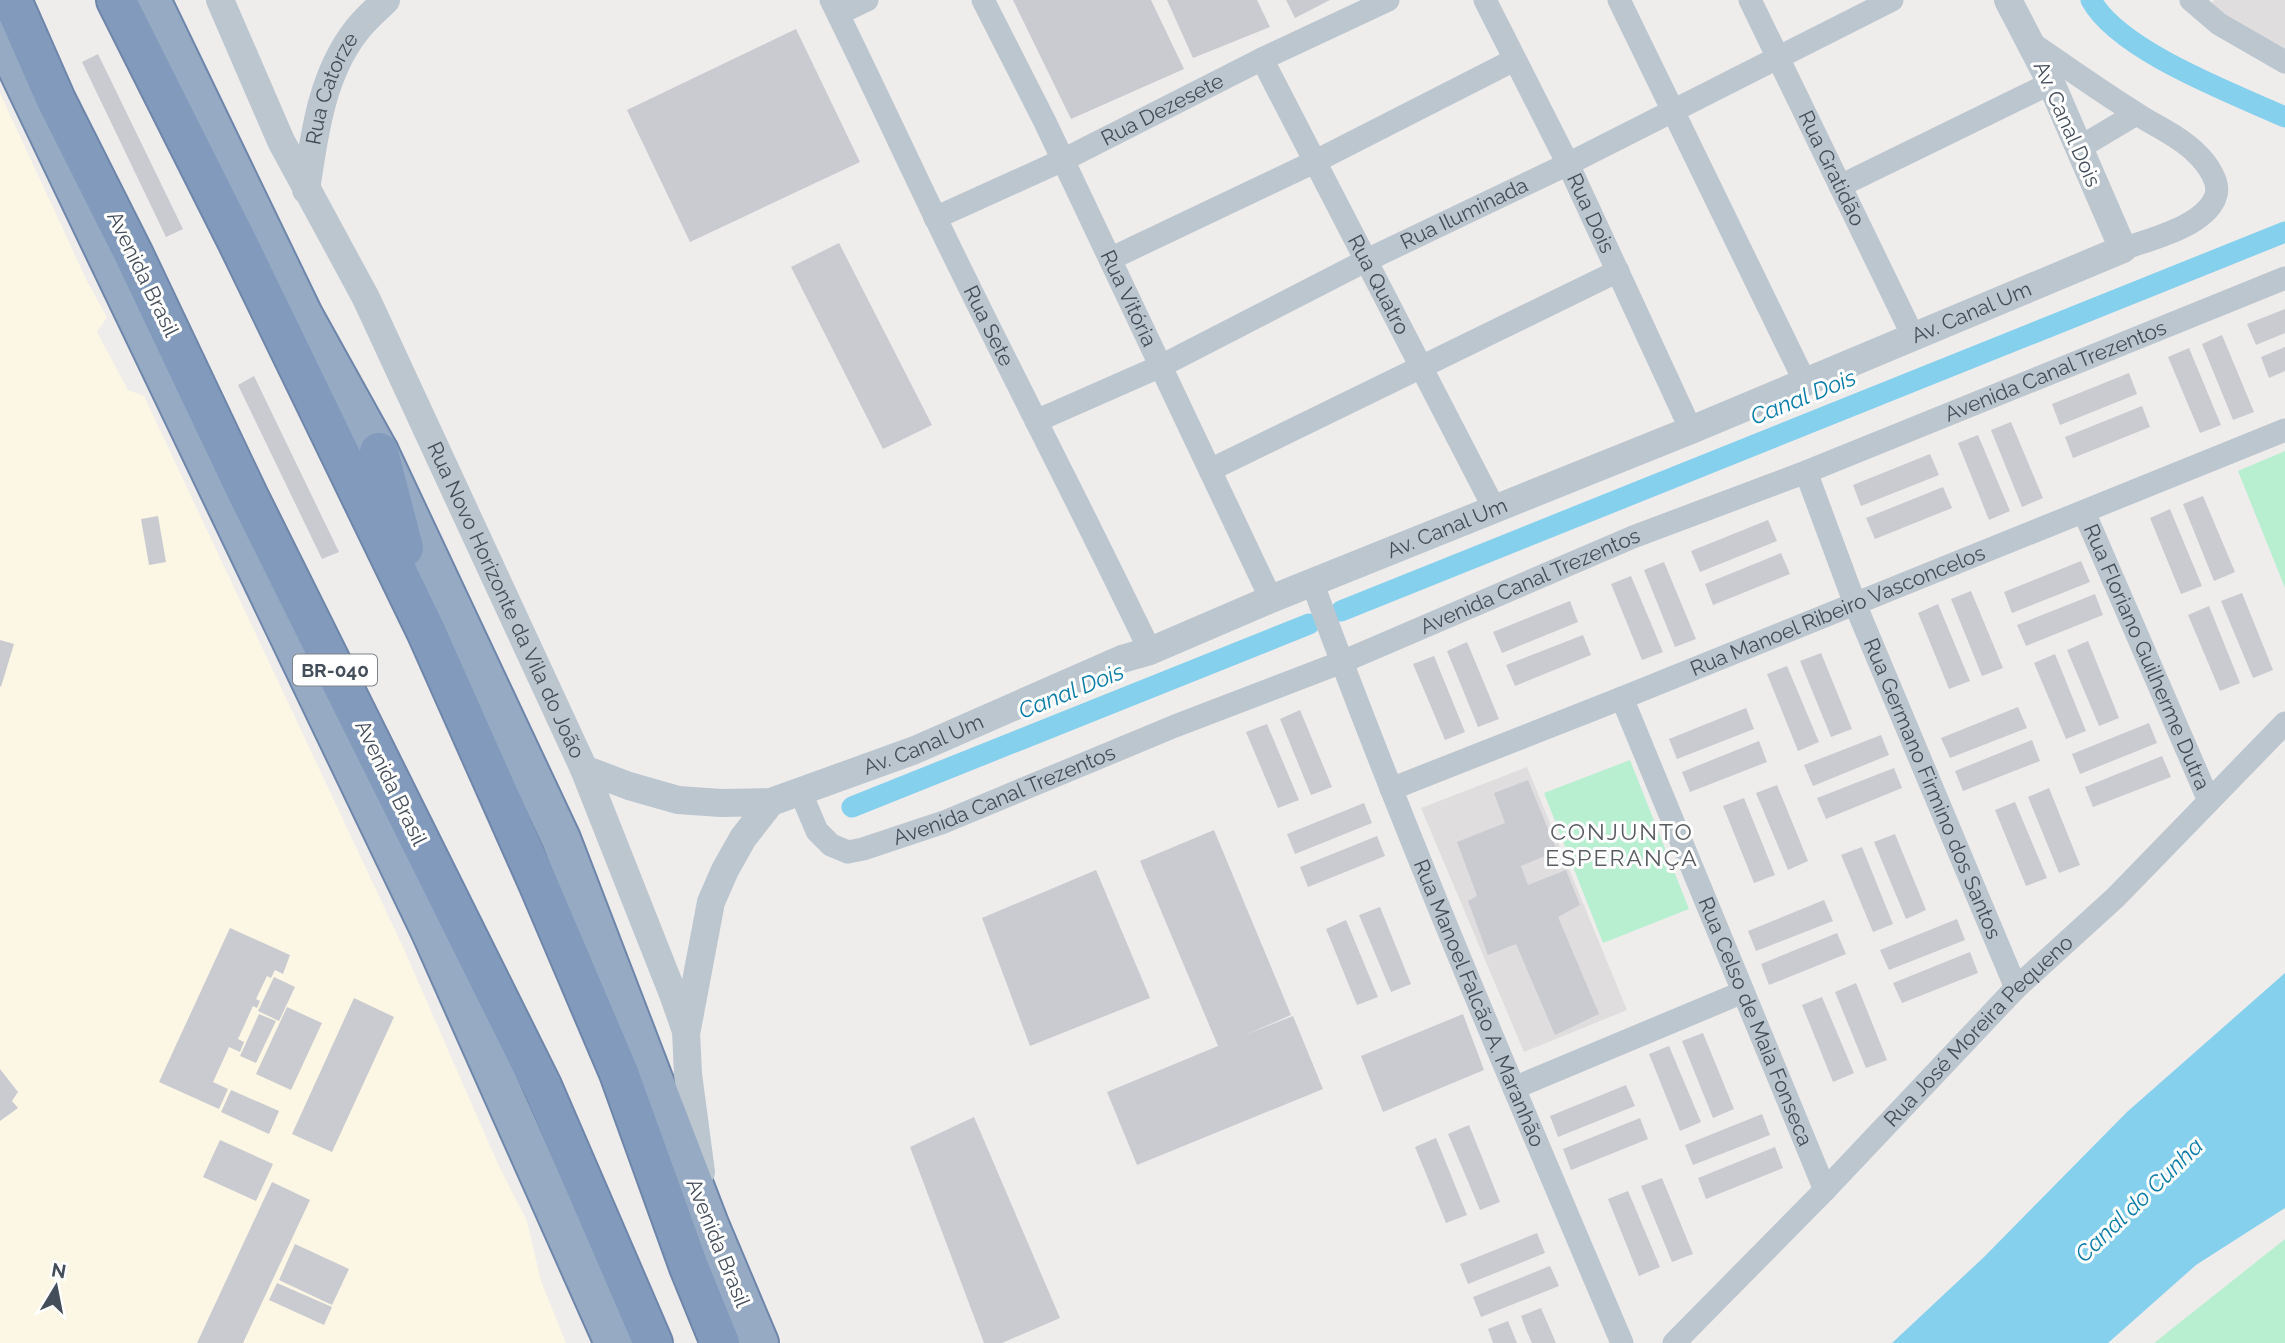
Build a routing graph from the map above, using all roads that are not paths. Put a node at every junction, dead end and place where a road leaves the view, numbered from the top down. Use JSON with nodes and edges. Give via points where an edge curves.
{"nodes":[{"id":1,"x":12,"y":0,"type":"edge"},
{"id":2,"x":116,"y":0,"type":"edge"},
{"id":3,"x":151,"y":0,"type":"edge"},
{"id":4,"x":220,"y":0,"type":"edge"},
{"id":5,"x":386,"y":0,"type":"edge"},
{"id":6,"x":867,"y":0,"type":"edge"},
{"id":7,"x":984,"y":0,"type":"edge"},
{"id":8,"x":1388,"y":0,"type":"edge"},
{"id":9,"x":1485,"y":0,"type":"edge"},
{"id":10,"x":1619,"y":0,"type":"edge"},
{"id":11,"x":1750,"y":0,"type":"edge"},
{"id":12,"x":1892,"y":0,"type":"edge"},
{"id":13,"x":2008,"y":0,"type":"edge"},
{"id":14,"x":2194,"y":1,"type":"edge"},
{"id":15,"x":835,"y":7,"type":"edge"},
{"id":16,"x":0,"y":32,"type":"edge"},
{"id":17,"x":2030,"y":42,"type":"junction"},
{"id":18,"x":1778,"y":58,"type":"junction"},
{"id":19,"x":1262,"y":59,"type":"junction"},
{"id":20,"x":1514,"y":60,"type":"junction"},
{"id":21,"x":2285,"y":62,"type":"edge"},
{"id":22,"x":2051,"y":83,"type":"junction"},
{"id":23,"x":1673,"y":111,"type":"junction"},
{"id":24,"x":2136,"y":114,"type":"junction"},
{"id":25,"x":2079,"y":148,"type":"junction"},
{"id":26,"x":1063,"y":160,"type":"junction"},
{"id":27,"x":1314,"y":162,"type":"junction"},
{"id":28,"x":1567,"y":164,"type":"junction"},
{"id":29,"x":1840,"y":186,"type":"junction"},
{"id":30,"x":306,"y":190,"type":"junction"},
{"id":31,"x":935,"y":218,"type":"junction"},
{"id":32,"x":2123,"y":249,"type":"junction"},
{"id":33,"x":1110,"y":259,"type":"junction"},
{"id":34,"x":1365,"y":261,"type":"junction"},
{"id":35,"x":1618,"y":271,"type":"junction"},
{"id":36,"x":2285,"y":278,"type":"edge"},
{"id":37,"x":1913,"y":336,"type":"junction"},
{"id":38,"x":1161,"y":366,"type":"junction"},
{"id":39,"x":1420,"y":368,"type":"junction"},
{"id":40,"x":1805,"y":382,"type":"junction"},
{"id":41,"x":1036,"y":421,"type":"junction"},
{"id":42,"x":1692,"y":430,"type":"junction"},
{"id":43,"x":2285,"y":430,"type":"edge"},
{"id":44,"x":379,"y":452,"type":"junction"},
{"id":45,"x":1210,"y":470,"type":"junction"},
{"id":46,"x":1806,"y":472,"type":"junction"},
{"id":47,"x":1494,"y":508,"type":"junction"},
{"id":48,"x":2084,"y":512,"type":"junction"},
{"id":49,"x":1312,"y":582,"type":"junction"},
{"id":50,"x":1271,"y":599,"type":"junction"},
{"id":51,"x":1855,"y":604,"type":"junction"},
{"id":52,"x":426,"y":631,"type":"junction"},
{"id":53,"x":1150,"y":652,"type":"junction"},
{"id":54,"x":1342,"y":662,"type":"junction"},
{"id":55,"x":1622,"y":698,"type":"junction"},
{"id":56,"x":2285,"y":723,"type":"edge"},
{"id":57,"x":584,"y":769,"type":"junction"},
{"id":58,"x":1391,"y":789,"type":"junction"},
{"id":59,"x":800,"y":791,"type":"junction"},
{"id":60,"x":771,"y":802,"type":"junction"},
{"id":61,"x":2209,"y":802,"type":"junction"},
{"id":62,"x":2016,"y":988,"type":"junction"},
{"id":63,"x":1743,"y":992,"type":"junction"},
{"id":64,"x":686,"y":1031,"type":"junction"},
{"id":65,"x":1514,"y":1088,"type":"junction"},
{"id":66,"x":1825,"y":1190,"type":"junction"},
{"id":67,"x":710,"y":1227,"type":"junction"},
{"id":68,"x":614,"y":1343,"type":"edge"},
{"id":69,"x":653,"y":1343,"type":"edge"},
{"id":70,"x":720,"y":1343,"type":"edge"},
{"id":71,"x":760,"y":1343,"type":"edge"},
{"id":72,"x":1622,"y":1343,"type":"edge"},
{"id":73,"x":1674,"y":1343,"type":"edge"}],
"edges":[{"from":1,"to":69,"type":"highway","name":"Avenida Brasil","number":"BR-040","via":[[248,495],[542,1086]]},
{"from":2,"to":52,"type":"highway","name":"Avenida Brasil"},
{"from":3,"to":44,"type":"highway","name":"Avenida Brasil","via":[[303,315]]},
{"from":4,"to":30,"type":"street","name":"Rua Novo Horizonte da Vila do João"},
{"from":5,"to":30,"type":"street","name":"Rua Catorze","via":[[355,32],[327,87]]},
{"from":6,"to":15,"type":"street"},
{"from":7,"to":26,"type":"street","name":"Rua Vitória"},
{"from":8,"to":19,"type":"street","name":"Rua Dezesete"},
{"from":9,"to":20,"type":"street","name":"Rua Dois"},
{"from":10,"to":23,"type":"street"},
{"from":11,"to":18,"type":"street","name":"Rua Gratidão"},
{"from":12,"to":18,"type":"street","name":"Rua Iluminada"},
{"from":13,"to":17,"type":"street","name":"Av. Canal Dois"},
{"from":14,"to":21,"type":"street","via":[[2219,24]]},
{"from":15,"to":31,"type":"street","name":"Rua Sete"},
{"from":16,"to":68,"type":"highway","name":"Avenida Brasil","via":[[431,932]]},
{"from":17,"to":22,"type":"street","name":"Av. Canal Dois"},
{"from":17,"to":24,"type":"street"},
{"from":18,"to":23,"type":"street","name":"Rua Iluminada"},
{"from":18,"to":29,"type":"street","name":"Rua Gratidão"},
{"from":19,"to":26,"type":"street","name":"Rua Dezesete"},
{"from":19,"to":27,"type":"street","name":"Rua Quatro"},
{"from":20,"to":27,"type":"street"},
{"from":20,"to":28,"type":"street","name":"Rua Dois"},
{"from":22,"to":25,"type":"street","name":"Av. Canal Dois"},
{"from":22,"to":29,"type":"street"},
{"from":23,"to":28,"type":"street","name":"Rua Iluminada"},
{"from":23,"to":40,"type":"street"},
{"from":24,"to":25,"type":"street"},
{"from":24,"to":32,"type":"street","via":[[2194,150],[2217,188],[2203,214]]},
{"from":25,"to":32,"type":"street","name":"Av. Canal Dois"},
{"from":26,"to":31,"type":"street","name":"Rua Dezesete"},
{"from":26,"to":33,"type":"street","name":"Rua Vitória"},
{"from":27,"to":33,"type":"street"},
{"from":27,"to":34,"type":"street","name":"Rua Quatro"},
{"from":28,"to":34,"type":"street","name":"Rua Iluminada"},
{"from":28,"to":35,"type":"street","name":"Rua Dois"},
{"from":29,"to":37,"type":"street","name":"Rua Gratidão"},
{"from":30,"to":57,"type":"street","name":"Rua Novo Horizonte da Vila do João","via":[[366,298]]},
{"from":31,"to":41,"type":"street","name":"Rua Sete"},
{"from":32,"to":37,"type":"street","name":"Av. Canal Um"},
{"from":33,"to":38,"type":"street","name":"Rua Vitória"},
{"from":34,"to":38,"type":"street","name":"Rua Iluminada"},
{"from":34,"to":39,"type":"street","name":"Rua Quatro"},
{"from":35,"to":39,"type":"street"},
{"from":35,"to":42,"type":"street","name":"Rua Dois"},
{"from":36,"to":46,"type":"street","name":"Avenida Canal Trezentos"},
{"from":37,"to":40,"type":"street","name":"Av. Canal Um"},
{"from":38,"to":41,"type":"street","name":"Rua Iluminada"},
{"from":38,"to":45,"type":"street","name":"Rua Vitória"},
{"from":39,"to":45,"type":"street"},
{"from":39,"to":47,"type":"street","name":"Rua Quatro"},
{"from":40,"to":42,"type":"street","name":"Av. Canal Um"},
{"from":41,"to":53,"type":"street","name":"Rua Sete"},
{"from":42,"to":47,"type":"street","name":"Av. Canal Um"},
{"from":43,"to":48,"type":"street","name":"Rua Manoel Ribeiro Vasconcelos"},
{"from":44,"to":52,"type":"highway"},
{"from":44,"to":67,"type":"highway","name":"Avenida Brasil","via":[[561,839]]},
{"from":45,"to":50,"type":"street","name":"Rua Vitória"},
{"from":46,"to":51,"type":"street","name":"Rua Germano Firmino dos Santos"},
{"from":46,"to":54,"type":"street","name":"Avenida Canal Trezentos","via":[[1633,537]]},
{"from":47,"to":49,"type":"street","name":"Av. Canal Um"},
{"from":48,"to":51,"type":"street","name":"Rua Manoel Ribeiro Vasconcelos"},
{"from":48,"to":61,"type":"street","name":"Rua Floriano Guilherme Dutra"},
{"from":49,"to":50,"type":"street","name":"Av. Canal Um"},
{"from":49,"to":54,"type":"street","name":"Rua Manoel Falcão A. Maranhão"},
{"from":50,"to":53,"type":"street","name":"Av. Canal Um"},
{"from":51,"to":55,"type":"street","name":"Rua Manoel Ribeiro Vasconcelos"},
{"from":51,"to":62,"type":"street","name":"Rua Germano Firmino dos Santos"},
{"from":52,"to":70,"type":"highway","name":"Avenida Brasil","via":[[619,1073]]},
{"from":53,"to":59,"type":"street","name":"Av. Canal Um","via":[[1122,659],[915,750]]},
{"from":54,"to":58,"type":"street","name":"Rua Manoel Falcão A. Maranhão"},
{"from":54,"to":59,"type":"street","name":"Avenida Canal Trezentos","via":[[944,822],[863,849],[848,852],[831,845],[817,831]]},
{"from":55,"to":58,"type":"street","name":"Rua Manoel Ribeiro Vasconcelos"},
{"from":55,"to":63,"type":"street","name":"Rua Celso de Maia Fonseca"},
{"from":56,"to":61,"type":"street","name":"Rua José Moreira Pequeno"},
{"from":57,"to":60,"type":"street","via":[[678,800]]},
{"from":57,"to":64,"type":"street","name":"Rua Novo Horizonte da Vila do João"},
{"from":58,"to":65,"type":"street","name":"Rua Manoel Falcão A. Maranhão"},
{"from":59,"to":60,"type":"street","name":"Av. Canal Um"},
{"from":60,"to":64,"type":"street","via":[[743,838],[711,902]]},
{"from":61,"to":62,"type":"street","name":"Rua José Moreira Pequeno","via":[[2116,897]]},
{"from":62,"to":66,"type":"street","name":"Rua José Moreira Pequeno"},
{"from":63,"to":65,"type":"street"},
{"from":63,"to":66,"type":"street","name":"Rua Celso de Maia Fonseca"},
{"from":64,"to":67,"type":"street","name":"Rua Novo Horizonte da Vila do João","via":[[696,1144]]},
{"from":65,"to":72,"type":"street","name":"Rua Manoel Falcão A. Maranhão"},
{"from":66,"to":73,"type":"street","name":"Rua José Moreira Pequeno"},
{"from":67,"to":71,"type":"highway","name":"Avenida Brasil"}]}
